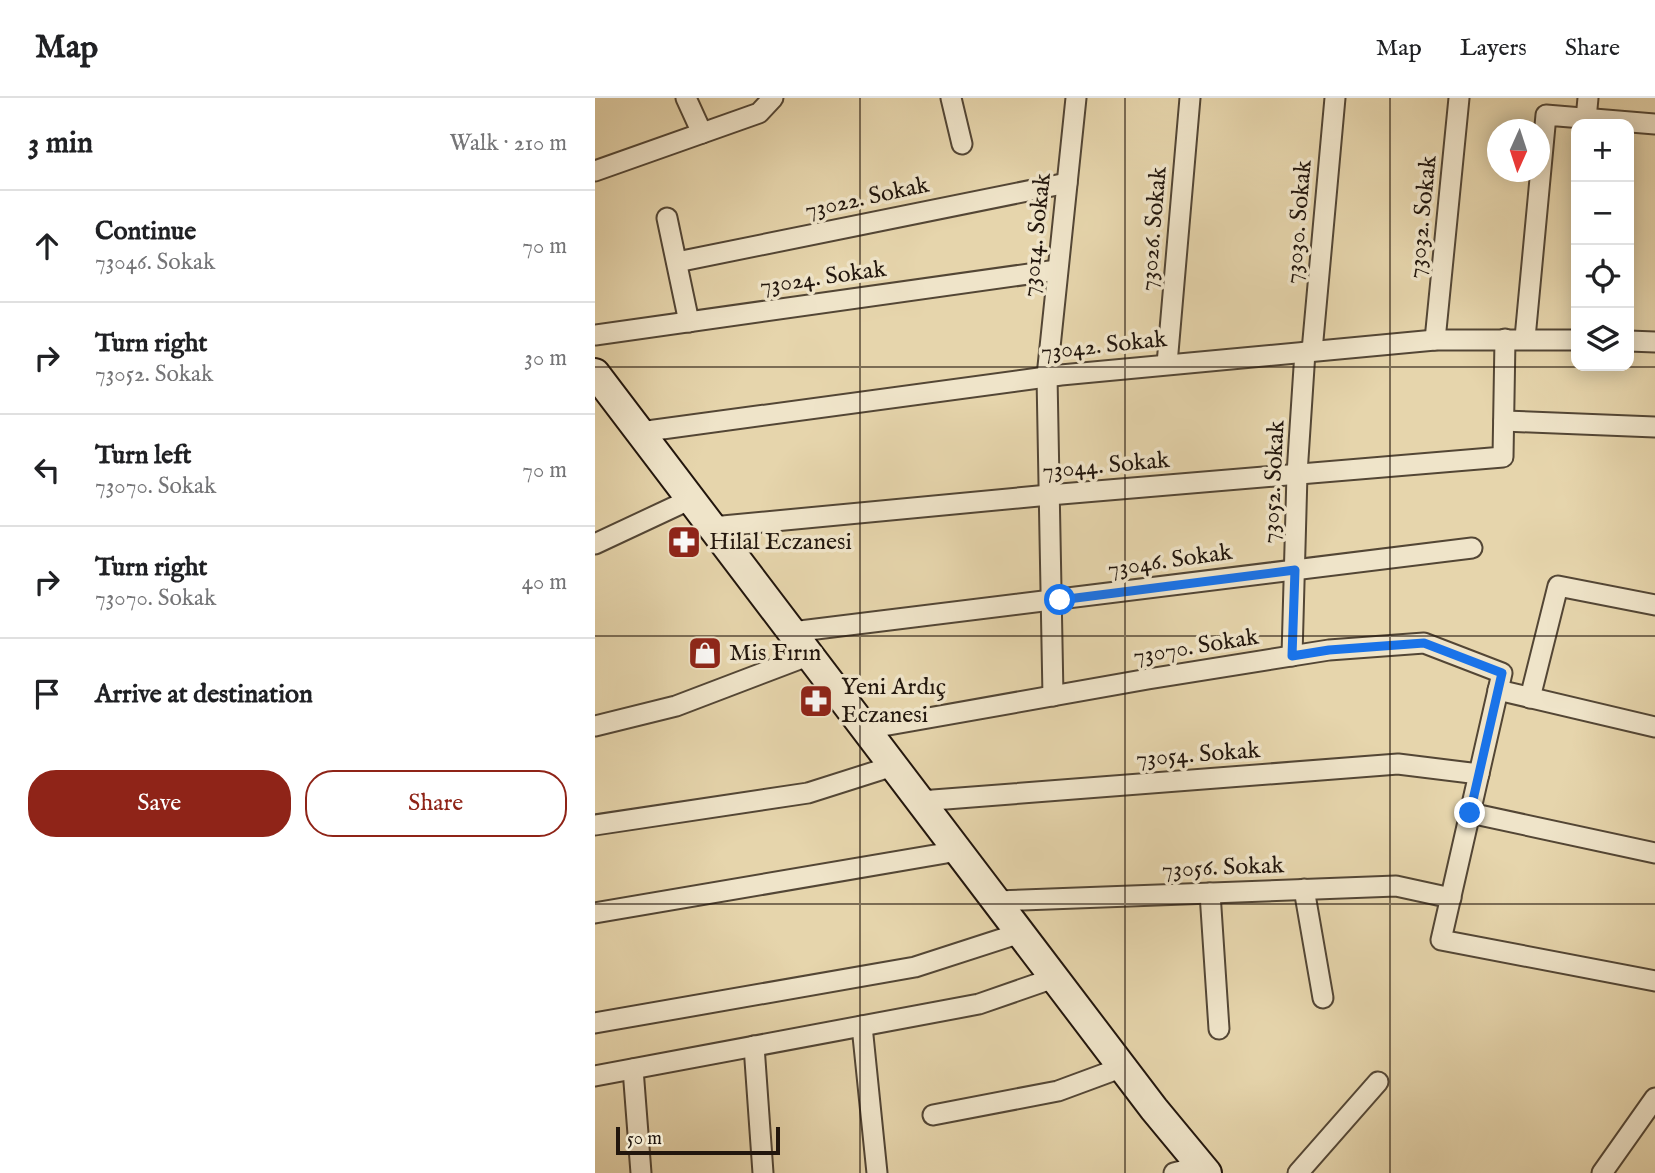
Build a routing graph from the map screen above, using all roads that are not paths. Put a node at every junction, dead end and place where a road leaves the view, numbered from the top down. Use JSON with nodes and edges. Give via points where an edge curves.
{"nodes":[{"id":1,"x":686,"y":98,"type":"edge"},
{"id":2,"x":951,"y":98,"type":"edge"},
{"id":3,"x":1076,"y":98,"type":"edge"},
{"id":4,"x":1190,"y":98,"type":"edge"},
{"id":5,"x":1335,"y":98,"type":"edge"},
{"id":6,"x":1459,"y":98,"type":"edge"},
{"id":7,"x":1588,"y":98,"type":"edge"},
{"id":8,"x":769,"y":100,"type":"edge"},
{"id":9,"x":1586,"y":119,"type":"joint"},
{"id":10,"x":1634,"y":122,"type":"edge"},
{"id":11,"x":1655,"y":124,"type":"edge"},
{"id":12,"x":702,"y":133,"type":"junction"},
{"id":13,"x":962,"y":144,"type":"dead end"},
{"id":14,"x":595,"y":171,"type":"edge"},
{"id":15,"x":1067,"y":183,"type":"junction"},
{"id":16,"x":667,"y":218,"type":"dead end"},
{"id":17,"x":677,"y":262,"type":"junction"},
{"id":18,"x":1057,"y":270,"type":"junction"},
{"id":19,"x":689,"y":322,"type":"junction"},
{"id":20,"x":595,"y":335,"type":"edge"},
{"id":21,"x":1515,"y":339,"type":"junction"},
{"id":22,"x":1435,"y":340,"type":"junction"},
{"id":23,"x":1571,"y":340,"type":"edge"},
{"id":24,"x":1634,"y":341,"type":"edge"},
{"id":25,"x":1655,"y":342,"type":"edge"},
{"id":26,"x":1308,"y":352,"type":"junction"},
{"id":27,"x":1167,"y":364,"type":"junction"},
{"id":28,"x":595,"y":373,"type":"edge"},
{"id":29,"x":1047,"y":376,"type":"junction"},
{"id":30,"x":1504,"y":421,"type":"junction"},
{"id":31,"x":1655,"y":427,"type":"edge"},
{"id":32,"x":640,"y":432,"type":"junction"},
{"id":33,"x":1297,"y":474,"type":"junction"},
{"id":34,"x":1049,"y":495,"type":"junction"},
{"id":35,"x":691,"y":499,"type":"junction"},
{"id":36,"x":712,"y":527,"type":"junction"},
{"id":37,"x":595,"y":544,"type":"edge"},
{"id":38,"x":1472,"y":548,"type":"dead end"},
{"id":39,"x":1295,"y":570,"type":"junction"},
{"id":40,"x":1051,"y":601,"type":"junction"},
{"id":41,"x":1655,"y":605,"type":"edge"},
{"id":42,"x":792,"y":632,"type":"junction"},
{"id":43,"x":810,"y":656,"type":"junction"},
{"id":44,"x":1292,"y":656,"type":"junction"},
{"id":45,"x":1498,"y":690,"type":"junction"},
{"id":46,"x":1053,"y":696,"type":"junction"},
{"id":47,"x":1530,"y":698,"type":"junction"},
{"id":48,"x":595,"y":726,"type":"edge"},
{"id":49,"x":1655,"y":727,"type":"edge"},
{"id":50,"x":866,"y":729,"type":"junction"},
{"id":51,"x":893,"y":766,"type":"junction"},
{"id":52,"x":1479,"y":774,"type":"junction"},
{"id":53,"x":920,"y":801,"type":"junction"},
{"id":54,"x":1470,"y":813,"type":"junction"},
{"id":55,"x":595,"y":825,"type":"edge"},
{"id":56,"x":958,"y":851,"type":"junction"},
{"id":57,"x":1655,"y":852,"type":"edge"},
{"id":58,"x":1304,"y":889,"type":"junction"},
{"id":59,"x":1210,"y":893,"type":"junction"},
{"id":60,"x":1451,"y":898,"type":"junction"},
{"id":61,"x":996,"y":901,"type":"junction"},
{"id":62,"x":595,"y":913,"type":"edge"},
{"id":63,"x":1020,"y":933,"type":"junction"},
{"id":64,"x":1054,"y":978,"type":"junction"},
{"id":65,"x":1655,"y":981,"type":"edge"},
{"id":66,"x":1323,"y":998,"type":"dead end"},
{"id":67,"x":595,"y":1023,"type":"edge"},
{"id":68,"x":862,"y":1026,"type":"junction"},
{"id":69,"x":1219,"y":1029,"type":"dead end"},
{"id":70,"x":754,"y":1046,"type":"junction"},
{"id":71,"x":1123,"y":1068,"type":"junction"},
{"id":72,"x":633,"y":1069,"type":"junction"},
{"id":73,"x":595,"y":1076,"type":"edge"},
{"id":74,"x":1378,"y":1082,"type":"dead end"},
{"id":75,"x":1655,"y":1098,"type":"edge"},
{"id":76,"x":933,"y":1115,"type":"dead end"},
{"id":77,"x":1204,"y":1170,"type":"edge"},
{"id":78,"x":641,"y":1173,"type":"edge"},
{"id":79,"x":763,"y":1173,"type":"edge"},
{"id":80,"x":877,"y":1173,"type":"edge"},
{"id":81,"x":1174,"y":1173,"type":"edge"},
{"id":82,"x":1298,"y":1173,"type":"edge"},
{"id":83,"x":1602,"y":1173,"type":"edge"}],
"edges":[{"from":1,"to":12,"type":"street"},
{"from":2,"to":13,"type":"street"},
{"from":3,"to":15,"type":"street","name":"73014. Sokak"},
{"from":4,"to":27,"type":"street","name":"73026. Sokak"},
{"from":5,"to":26,"type":"street","name":"73030. Sokak"},
{"from":6,"to":22,"type":"street","name":"73032. Sokak"},
{"from":7,"to":9,"type":"street"},
{"from":8,"to":12,"type":"street","via":[[759,113]]},
{"from":9,"to":21,"type":"street","via":[[1546,116]]},
{"from":10,"to":11,"type":"street"},
{"from":12,"to":14,"type":"street"},
{"from":15,"to":17,"type":"street","name":"73022. Sokak"},
{"from":15,"to":18,"type":"street","name":"73014. Sokak"},
{"from":16,"to":17,"type":"street"},
{"from":17,"to":19,"type":"street"},
{"from":18,"to":19,"type":"street","name":"73024. Sokak"},
{"from":18,"to":29,"type":"street","name":"73014. Sokak"},
{"from":19,"to":20,"type":"street","name":"73024. Sokak"},
{"from":21,"to":22,"type":"street","name":"73042. Sokak"},
{"from":21,"to":23,"type":"street","name":"73042. Sokak"},
{"from":21,"to":30,"type":"street"},
{"from":22,"to":26,"type":"street","name":"73042. Sokak"},
{"from":24,"to":25,"type":"street"},
{"from":26,"to":27,"type":"street","name":"73042. Sokak"},
{"from":26,"to":33,"type":"street","name":"73052. Sokak"},
{"from":27,"to":29,"type":"street","name":"73042. Sokak"},
{"from":28,"to":32,"type":"main road"},
{"from":29,"to":32,"type":"street","name":"73042. Sokak"},
{"from":29,"to":34,"type":"street","name":"73014. Sokak"},
{"from":30,"to":31,"type":"street"},
{"from":30,"to":33,"type":"street","name":"73044. Sokak","via":[[1503,457]]},
{"from":32,"to":35,"type":"main road"},
{"from":33,"to":34,"type":"street","name":"73044. Sokak"},
{"from":33,"to":39,"type":"street","name":"73052. Sokak"},
{"from":34,"to":36,"type":"street","name":"73044. Sokak"},
{"from":34,"to":40,"type":"street","name":"73014. Sokak"},
{"from":35,"to":36,"type":"main road"},
{"from":35,"to":37,"type":"street"},
{"from":36,"to":42,"type":"main road"},
{"from":38,"to":39,"type":"street","name":"73046. Sokak"},
{"from":39,"to":40,"type":"street","name":"73046. Sokak"},
{"from":39,"to":44,"type":"street","name":"73052. Sokak"},
{"from":40,"to":42,"type":"street","name":"73046. Sokak"},
{"from":40,"to":46,"type":"street","name":"73014. Sokak"},
{"from":41,"to":47,"type":"street","via":[[1558,586]]},
{"from":42,"to":43,"type":"main road"},
{"from":43,"to":48,"type":"street","via":[[676,706]]},
{"from":43,"to":50,"type":"main road"},
{"from":44,"to":45,"type":"street","name":"73070. Sokak","via":[[1424,643],[1502,673]]},
{"from":44,"to":46,"type":"street","name":"73070. Sokak"},
{"from":45,"to":47,"type":"street"},
{"from":45,"to":52,"type":"street"},
{"from":46,"to":50,"type":"street","name":"73070. Sokak"},
{"from":47,"to":49,"type":"street"},
{"from":50,"to":51,"type":"main road"},
{"from":51,"to":53,"type":"main road"},
{"from":51,"to":55,"type":"street","via":[[808,793]]},
{"from":52,"to":53,"type":"street","name":"73054. Sokak","via":[[1398,764]]},
{"from":52,"to":54,"type":"street"},
{"from":53,"to":56,"type":"main road"},
{"from":54,"to":57,"type":"street"},
{"from":54,"to":60,"type":"street"},
{"from":56,"to":61,"type":"main road"},
{"from":56,"to":62,"type":"street"},
{"from":58,"to":59,"type":"street","name":"73056. Sokak"},
{"from":58,"to":60,"type":"street","name":"73056. Sokak","via":[[1396,886]]},
{"from":58,"to":66,"type":"street"},
{"from":59,"to":61,"type":"street","name":"73056. Sokak"},
{"from":59,"to":69,"type":"street"},
{"from":60,"to":65,"type":"street","via":[[1441,940]]},
{"from":61,"to":63,"type":"main road"},
{"from":63,"to":64,"type":"main road"},
{"from":63,"to":67,"type":"street","via":[[915,967]]},
{"from":64,"to":68,"type":"street","via":[[979,1003]]},
{"from":64,"to":71,"type":"main road"},
{"from":68,"to":70,"type":"street"},
{"from":68,"to":80,"type":"street"},
{"from":70,"to":72,"type":"street"},
{"from":70,"to":79,"type":"street"},
{"from":71,"to":76,"type":"street","via":[[1058,1091]]},
{"from":71,"to":77,"type":"main road"},
{"from":72,"to":73,"type":"street"},
{"from":72,"to":78,"type":"street"},
{"from":74,"to":82,"type":"street"},
{"from":75,"to":83,"type":"street"},
{"from":77,"to":81,"type":"street"}]}
